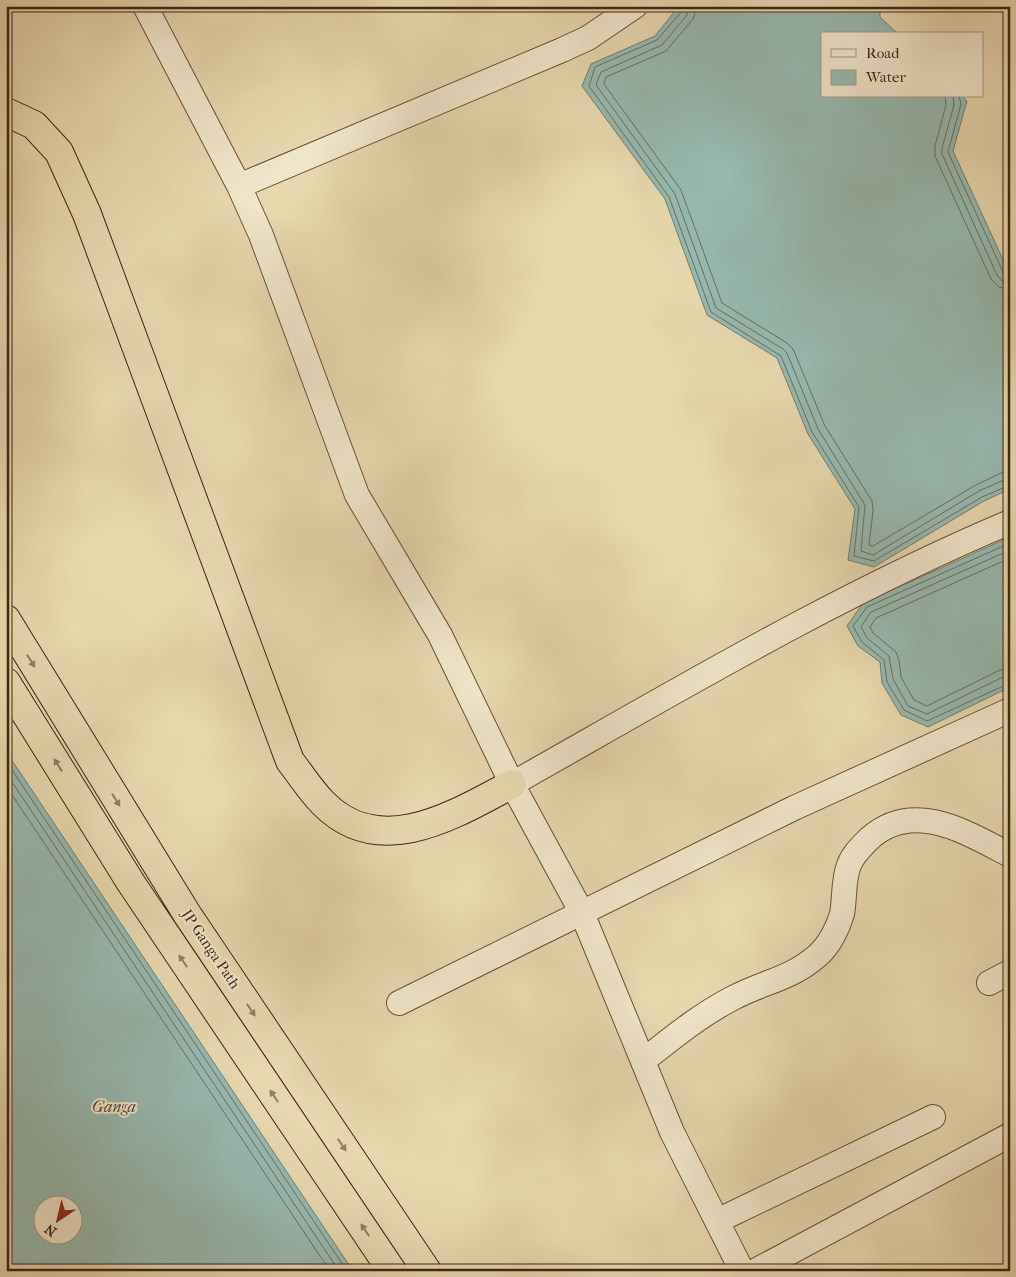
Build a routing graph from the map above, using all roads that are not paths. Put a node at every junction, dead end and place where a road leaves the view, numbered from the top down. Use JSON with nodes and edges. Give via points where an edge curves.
{"nodes":[{"id":1,"x":145,"y":6,"type":"edge"},
{"id":2,"x":636,"y":6,"type":"edge"},
{"id":3,"x":6,"y":112,"type":"edge"},
{"id":4,"x":239,"y":186,"type":"junction"},
{"id":5,"x":1010,"y":522,"type":"edge"},
{"id":6,"x":6,"y":619,"type":"edge"},
{"id":7,"x":6,"y":682,"type":"edge"},
{"id":8,"x":1010,"y":710,"type":"edge"},
{"id":9,"x":512,"y":784,"type":"junction"},
{"id":10,"x":1010,"y":855,"type":"edge"},
{"id":11,"x":582,"y":913,"type":"junction"},
{"id":12,"x":399,"y":1003,"type":"dead end"},
{"id":13,"x":643,"y":1060,"type":"junction"},
{"id":14,"x":933,"y":1117,"type":"dead end"},
{"id":15,"x":1010,"y":1135,"type":"edge"},
{"id":16,"x":717,"y":1221,"type":"junction"},
{"id":17,"x":392,"y":1271,"type":"edge"},
{"id":18,"x":427,"y":1271,"type":"edge"},
{"id":19,"x":742,"y":1271,"type":"edge"},
{"id":20,"x":755,"y":1271,"type":"edge"}],
"edges":[{"from":1,"to":4,"type":"street"},
{"from":2,"to":4,"type":"street","via":[[588,38],[562,50]]},
{"from":3,"to":9,"type":"highway","via":[[34,125],[59,152],[87,214],[290,761],[323,804],[353,826],[376,831],[406,830],[457,814]]},
{"from":4,"to":9,"type":"street","via":[[261,235],[357,495],[440,635]]},
{"from":5,"to":9,"type":"street","via":[[948,548],[766,640]]},
{"from":6,"to":18,"type":"highway","name":"JP Ganga Path","one_way":true,"via":[[187,914]]},
{"from":17,"to":7,"type":"highway","name":"JP Ganga Path","one_way":true,"via":[[131,883]]},
{"from":8,"to":11,"type":"street","via":[[794,808]]},
{"from":9,"to":11,"type":"street"},
{"from":10,"to":13,"type":"street","via":[[958,828],[929,821],[904,821],[881,829],[859,848],[849,864],[842,914],[820,953],[798,970],[763,983],[710,1010]]},
{"from":11,"to":12,"type":"street"},
{"from":11,"to":13,"type":"street"},
{"from":13,"to":16,"type":"street","via":[[672,1132]]},
{"from":14,"to":16,"type":"street"},
{"from":15,"to":20,"type":"street"},
{"from":16,"to":19,"type":"street"}]}
